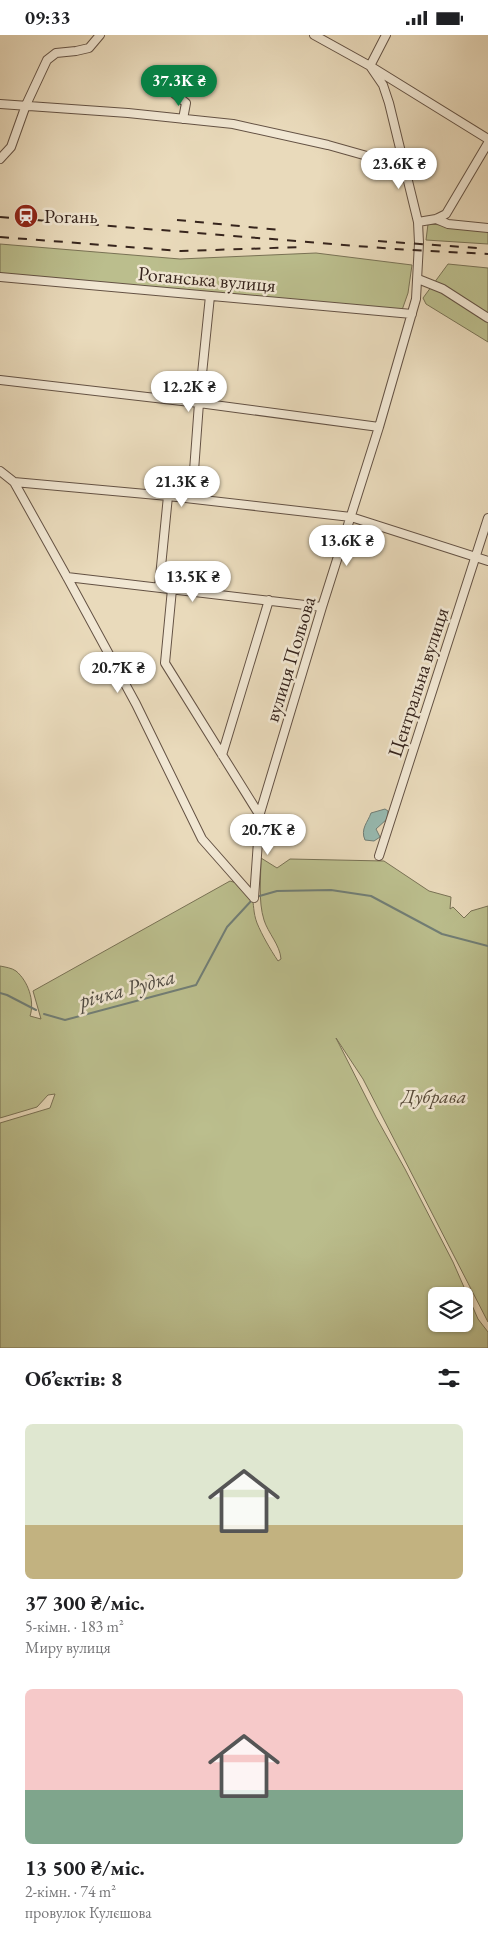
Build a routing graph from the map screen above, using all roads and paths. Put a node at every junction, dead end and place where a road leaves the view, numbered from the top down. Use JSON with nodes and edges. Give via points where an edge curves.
{"nodes":[{"id":1,"x":100,"y":35,"type":"edge"},
{"id":2,"x":314,"y":35,"type":"edge"},
{"id":3,"x":386,"y":35,"type":"edge"},
{"id":4,"x":370,"y":67,"type":"junction"},
{"id":5,"x":159,"y":81,"type":"dead end"},
{"id":6,"x":0,"y":104,"type":"edge"},
{"id":7,"x":26,"y":105,"type":"junction"},
{"id":8,"x":182,"y":119,"type":"junction"},
{"id":9,"x":488,"y":139,"type":"edge"},
{"id":10,"x":488,"y":143,"type":"edge"},
{"id":11,"x":402,"y":156,"type":"junction"},
{"id":12,"x":0,"y":159,"type":"edge"},
{"id":13,"x":436,"y":219,"type":"junction"},
{"id":14,"x":418,"y":221,"type":"junction"},
{"id":15,"x":488,"y":227,"type":"edge"},
{"id":16,"x":0,"y":277,"type":"edge"},
{"id":17,"x":418,"y":279,"type":"junction"},
{"id":18,"x":210,"y":296,"type":"junction"},
{"id":19,"x":412,"y":314,"type":"junction"},
{"id":20,"x":488,"y":318,"type":"edge"},
{"id":21,"x":0,"y":380,"type":"edge"},
{"id":22,"x":199,"y":403,"type":"junction"},
{"id":23,"x":379,"y":427,"type":"junction"},
{"id":24,"x":0,"y":471,"type":"edge"},
{"id":25,"x":14,"y":482,"type":"junction"},
{"id":26,"x":168,"y":496,"type":"junction"},
{"id":27,"x":192,"y":498,"type":"junction"},
{"id":28,"x":351,"y":517,"type":"junction"},
{"id":29,"x":488,"y":518,"type":"edge"},
{"id":30,"x":476,"y":557,"type":"junction"},
{"id":31,"x":488,"y":561,"type":"edge"},
{"id":32,"x":68,"y":577,"type":"junction"},
{"id":33,"x":158,"y":587,"type":"junction"},
{"id":34,"x":172,"y":589,"type":"junction"},
{"id":35,"x":268,"y":600,"type":"junction"},
{"id":36,"x":322,"y":607,"type":"junction"},
{"id":37,"x":222,"y":755,"type":"junction"},
{"id":38,"x":260,"y":813,"type":"junction"},
{"id":39,"x":380,"y":856,"type":"dead end"}],
"edges":[{"from":1,"to":7,"type":"street","via":[[89,48],[51,56],[43,65]]},
{"from":2,"to":4,"type":"street"},
{"from":3,"to":4,"type":"street"},
{"from":4,"to":9,"type":"street"},
{"from":4,"to":11,"type":"street","name":"вулиця Польова","via":[[389,103]]},
{"from":5,"to":8,"type":"street","via":[[186,103]]},
{"from":6,"to":7,"type":"street"},
{"from":7,"to":8,"type":"street"},
{"from":7,"to":12,"type":"street","via":[[11,147]]},
{"from":8,"to":11,"type":"street","via":[[233,125],[367,155]]},
{"from":10,"to":13,"type":"street","via":[[446,214]]},
{"from":11,"to":14,"type":"street","name":"вулиця Польова"},
{"from":13,"to":14,"type":"street"},
{"from":13,"to":15,"type":"street","via":[[448,224]]},
{"from":14,"to":17,"type":"street","name":"вулиця Польова"},
{"from":16,"to":18,"type":"street","name":"Роганська вулиця"},
{"from":17,"to":19,"type":"street","name":"вулиця Польова"},
{"from":17,"to":20,"type":"street","via":[[443,289]]},
{"from":18,"to":19,"type":"street","name":"Роганська вулиця"},
{"from":18,"to":22,"type":"street"},
{"from":19,"to":23,"type":"street","name":"вулиця Польова"},
{"from":21,"to":22,"type":"street"},
{"from":22,"to":23,"type":"street"},
{"from":22,"to":27,"type":"street"},
{"from":23,"to":28,"type":"street","name":"вулиця Польова"},
{"from":24,"to":25,"type":"street"},
{"from":25,"to":26,"type":"street"},
{"from":25,"to":32,"type":"street"},
{"from":26,"to":27,"type":"street"},
{"from":26,"to":33,"type":"street"},
{"from":27,"to":28,"type":"street"},
{"from":28,"to":30,"type":"street"},
{"from":28,"to":36,"type":"street","name":"вулиця Польова"},
{"from":29,"to":30,"type":"street","name":"Центральна вулиця"},
{"from":30,"to":31,"type":"street"},
{"from":30,"to":39,"type":"street","name":"Центральна вулиця"},
{"from":32,"to":33,"type":"street"},
{"from":32,"to":38,"type":"street","name":"вулиця Польова","via":[[136,704],[202,839],[254,898]]},
{"from":33,"to":34,"type":"street"},
{"from":34,"to":35,"type":"street"},
{"from":34,"to":37,"type":"street","via":[[165,663]]},
{"from":35,"to":36,"type":"street"},
{"from":35,"to":37,"type":"street"},
{"from":36,"to":38,"type":"street","name":"вулиця Польова"},
{"from":37,"to":38,"type":"street"}]}
